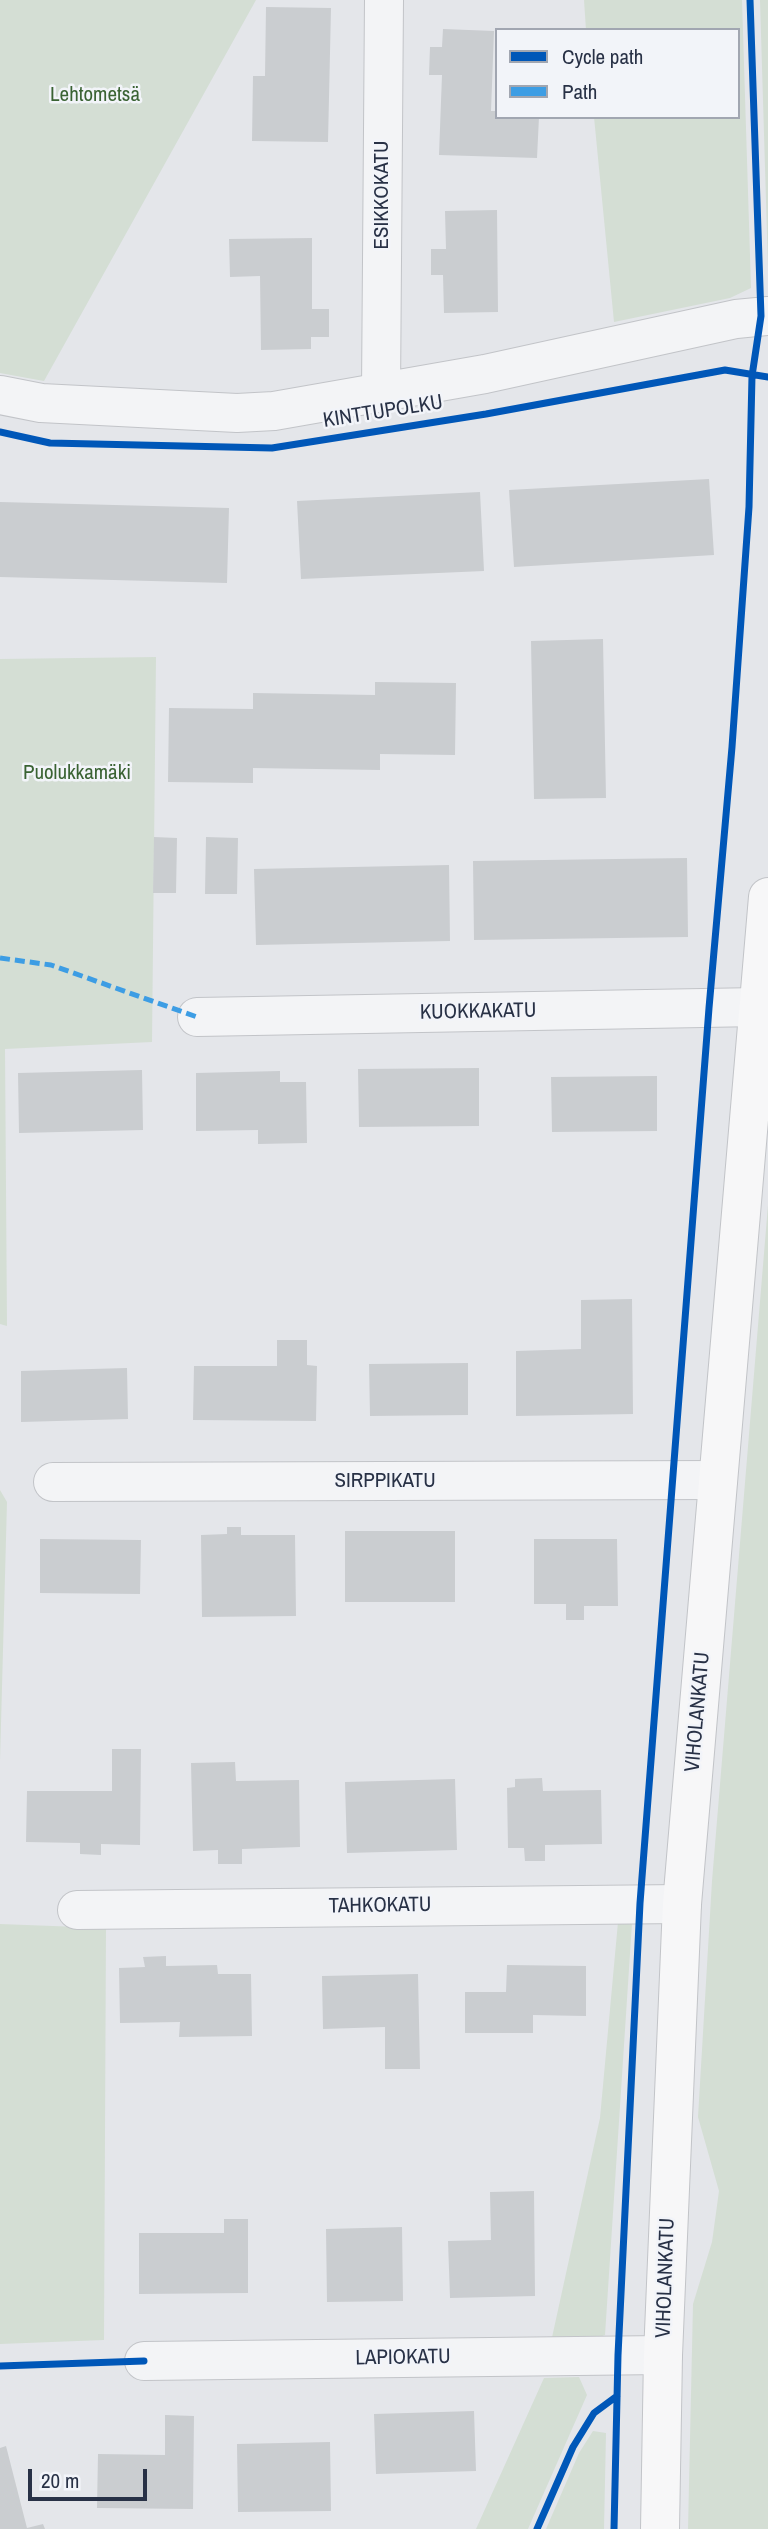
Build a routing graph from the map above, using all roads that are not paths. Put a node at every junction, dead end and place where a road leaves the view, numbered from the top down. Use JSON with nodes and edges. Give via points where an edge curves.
{"nodes":[{"id":1,"x":384,"y":0,"type":"edge"},
{"id":2,"x":768,"y":316,"type":"edge"},
{"id":3,"x":381,"y":391,"type":"junction"},
{"id":4,"x":0,"y":395,"type":"edge"},
{"id":5,"x":768,"y":897,"type":"edge"},
{"id":6,"x":759,"y":1007,"type":"junction"},
{"id":7,"x":197,"y":1017,"type":"dead end"},
{"id":8,"x":718,"y":1480,"type":"junction"},
{"id":9,"x":52,"y":1482,"type":"dead end"},
{"id":10,"x":682,"y":1904,"type":"junction"},
{"id":11,"x":78,"y":1910,"type":"dead end"},
{"id":12,"x":663,"y":2355,"type":"junction"},
{"id":13,"x":144,"y":2361,"type":"dead end"},
{"id":14,"x":660,"y":2529,"type":"edge"}],
"edges":[{"from":1,"to":3,"type":"street","name":"ESIKKOKATU"},
{"from":2,"to":3,"type":"street","name":"KINTTUPOLKU"},
{"from":3,"to":4,"type":"street","name":"KINTTUPOLKU","via":[[274,411],[237,413],[41,403]]},
{"from":5,"to":6,"type":"main road","name":"VIHOLANKATU"},
{"from":6,"to":7,"type":"street","name":"KUOKKAKATU"},
{"from":6,"to":8,"type":"main road","name":"VIHOLANKATU"},
{"from":8,"to":9,"type":"street","name":"SIRPPIKATU"},
{"from":8,"to":10,"type":"main road","name":"VIHOLANKATU"},
{"from":10,"to":11,"type":"street","name":"TAHKOKATU"},
{"from":10,"to":12,"type":"main road","name":"VIHOLANKATU"},
{"from":12,"to":13,"type":"street","name":"LAPIOKATU"},
{"from":12,"to":14,"type":"main road","name":"VIHOLANKATU"}]}
